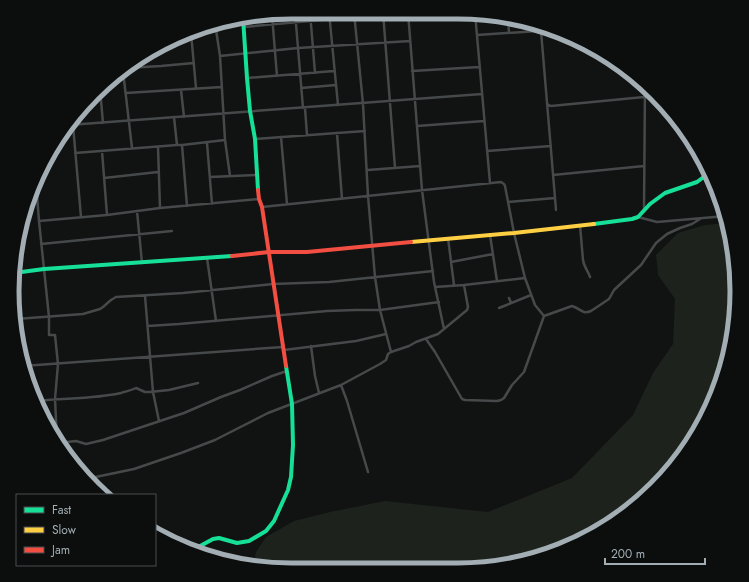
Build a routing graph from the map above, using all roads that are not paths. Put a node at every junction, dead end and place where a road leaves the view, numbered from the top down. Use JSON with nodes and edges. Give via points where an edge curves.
{"nodes":[{"id":1,"x":296,"y":19,"type":"edge"},
{"id":2,"x":329,"y":19,"type":"joint"},
{"id":3,"x":355,"y":19,"type":"edge"},
{"id":4,"x":383,"y":19,"type":"edge"},
{"id":5,"x":408,"y":19,"type":"edge"},
{"id":6,"x":273,"y":20,"type":"edge"},
{"id":7,"x":476,"y":20,"type":"edge"},
{"id":8,"x":311,"y":21,"type":"junction"},
{"id":9,"x":296,"y":22,"type":"junction"},
{"id":10,"x":244,"y":23,"type":"edge"},
{"id":11,"x":273,"y":24,"type":"junction"},
{"id":12,"x":508,"y":24,"type":"edge"},
{"id":13,"x":216,"y":30,"type":"edge"},
{"id":14,"x":536,"y":30,"type":"edge"},
{"id":15,"x":541,"y":32,"type":"edge"},
{"id":16,"x":509,"y":33,"type":"junction"},
{"id":17,"x":477,"y":35,"type":"junction"},
{"id":18,"x":192,"y":38,"type":"edge"},
{"id":19,"x":410,"y":41,"type":"junction"},
{"id":20,"x":384,"y":43,"type":"junction"},
{"id":21,"x":358,"y":45,"type":"junction"},
{"id":22,"x":332,"y":46,"type":"junction"},
{"id":23,"x":298,"y":48,"type":"junction"},
{"id":24,"x":313,"y":48,"type":"junction"},
{"id":25,"x":275,"y":51,"type":"junction"},
{"id":26,"x":246,"y":53,"type":"junction"},
{"id":27,"x":220,"y":56,"type":"junction"},
{"id":28,"x":194,"y":63,"type":"junction"},
{"id":29,"x":136,"y":67,"type":"edge"},
{"id":30,"x":479,"y":67,"type":"junction"},
{"id":31,"x":334,"y":71,"type":"junction"},
{"id":32,"x":412,"y":71,"type":"junction"},
{"id":33,"x":315,"y":73,"type":"junction"},
{"id":34,"x":300,"y":74,"type":"junction"},
{"id":35,"x":124,"y":76,"type":"edge"},
{"id":36,"x":277,"y":76,"type":"junction"},
{"id":37,"x":247,"y":78,"type":"junction"},
{"id":38,"x":336,"y":85,"type":"junction"},
{"id":39,"x":222,"y":87,"type":"junction"},
{"id":40,"x":196,"y":88,"type":"junction"},
{"id":41,"x":301,"y":88,"type":"junction"},
{"id":42,"x":181,"y":90,"type":"junction"},
{"id":43,"x":126,"y":93,"type":"junction"},
{"id":44,"x":644,"y":93,"type":"edge"},
{"id":45,"x":482,"y":94,"type":"junction"},
{"id":46,"x":101,"y":97,"type":"edge"},
{"id":47,"x":644,"y":98,"type":"junction"},
{"id":48,"x":415,"y":99,"type":"junction"},
{"id":49,"x":389,"y":101,"type":"junction"},
{"id":50,"x":363,"y":104,"type":"junction"},
{"id":51,"x":547,"y":104,"type":"junction"},
{"id":52,"x":338,"y":105,"type":"junction"},
{"id":53,"x":304,"y":108,"type":"junction"},
{"id":54,"x":250,"y":111,"type":"junction"},
{"id":55,"x":224,"y":114,"type":"junction"},
{"id":56,"x":184,"y":117,"type":"junction"},
{"id":57,"x":174,"y":118,"type":"junction"},
{"id":58,"x":129,"y":121,"type":"junction"},
{"id":59,"x":484,"y":121,"type":"junction"},
{"id":60,"x":103,"y":123,"type":"junction"},
{"id":61,"x":75,"y":125,"type":"edge"},
{"id":62,"x":417,"y":126,"type":"junction"},
{"id":63,"x":73,"y":128,"type":"edge"},
{"id":64,"x":365,"y":131,"type":"junction"},
{"id":65,"x":337,"y":133,"type":"junction"},
{"id":66,"x":307,"y":135,"type":"junction"},
{"id":67,"x":281,"y":137,"type":"junction"},
{"id":68,"x":254,"y":139,"type":"junction"},
{"id":69,"x":225,"y":140,"type":"junction"},
{"id":70,"x":207,"y":143,"type":"junction"},
{"id":71,"x":177,"y":145,"type":"junction"},
{"id":72,"x":182,"y":145,"type":"junction"},
{"id":73,"x":158,"y":146,"type":"junction"},
{"id":74,"x":551,"y":146,"type":"junction"},
{"id":75,"x":132,"y":148,"type":"junction"},
{"id":76,"x":102,"y":151,"type":"junction"},
{"id":77,"x":487,"y":151,"type":"junction"},
{"id":78,"x":75,"y":153,"type":"junction"},
{"id":79,"x":420,"y":166,"type":"junction"},
{"id":80,"x":644,"y":166,"type":"junction"},
{"id":81,"x":395,"y":168,"type":"junction"},
{"id":82,"x":368,"y":170,"type":"junction"},
{"id":83,"x":158,"y":172,"type":"junction"},
{"id":84,"x":257,"y":175,"type":"junction"},
{"id":85,"x":553,"y":175,"type":"junction"},
{"id":86,"x":230,"y":176,"type":"junction"},
{"id":87,"x":704,"y":176,"type":"edge"},
{"id":88,"x":210,"y":177,"type":"junction"},
{"id":89,"x":104,"y":178,"type":"junction"},
{"id":90,"x":490,"y":183,"type":"junction"},
{"id":91,"x":422,"y":190,"type":"junction"},
{"id":92,"x":37,"y":195,"type":"edge"},
{"id":93,"x":368,"y":196,"type":"junction"},
{"id":94,"x":555,"y":198,"type":"junction"},
{"id":95,"x":259,"y":199,"type":"junction"},
{"id":96,"x":342,"y":199,"type":"junction"},
{"id":97,"x":508,"y":202,"type":"junction"},
{"id":98,"x":212,"y":204,"type":"junction"},
{"id":99,"x":288,"y":204,"type":"junction"},
{"id":100,"x":187,"y":206,"type":"junction"},
{"id":101,"x":262,"y":207,"type":"junction"},
{"id":102,"x":160,"y":208,"type":"junction"},
{"id":103,"x":556,"y":210,"type":"dead end"},
{"id":104,"x":137,"y":211,"type":"junction"},
{"id":105,"x":644,"y":211,"type":"junction"},
{"id":106,"x":107,"y":215,"type":"junction"},
{"id":107,"x":81,"y":217,"type":"junction"},
{"id":108,"x":638,"y":217,"type":"junction"},
{"id":109,"x":720,"y":217,"type":"edge"},
{"id":110,"x":700,"y":219,"type":"junction"},
{"id":111,"x":39,"y":221,"type":"junction"},
{"id":112,"x":580,"y":225,"type":"junction"},
{"id":113,"x":172,"y":231,"type":"dead end"},
{"id":114,"x":514,"y":233,"type":"junction"},
{"id":115,"x":139,"y":235,"type":"junction"},
{"id":116,"x":490,"y":235,"type":"junction"},
{"id":117,"x":448,"y":238,"type":"junction"},
{"id":118,"x":428,"y":240,"type":"junction"},
{"id":119,"x":41,"y":244,"type":"junction"},
{"id":120,"x":373,"y":246,"type":"junction"},
{"id":121,"x":269,"y":252,"type":"junction"},
{"id":122,"x":493,"y":254,"type":"junction"},
{"id":123,"x":207,"y":258,"type":"junction"},
{"id":124,"x":450,"y":262,"type":"junction"},
{"id":125,"x":142,"y":263,"type":"junction"},
{"id":126,"x":44,"y":269,"type":"junction"},
{"id":127,"x":433,"y":271,"type":"junction"},
{"id":128,"x":20,"y":272,"type":"edge"},
{"id":129,"x":375,"y":277,"type":"junction"},
{"id":130,"x":590,"y":277,"type":"dead end"},
{"id":131,"x":525,"y":278,"type":"junction"},
{"id":132,"x":497,"y":281,"type":"junction"},
{"id":133,"x":273,"y":284,"type":"junction"},
{"id":134,"x":464,"y":285,"type":"junction"},
{"id":135,"x":435,"y":286,"type":"junction"},
{"id":136,"x":454,"y":286,"type":"junction"},
{"id":137,"x":212,"y":291,"type":"junction"},
{"id":138,"x":531,"y":295,"type":"junction"},
{"id":139,"x":145,"y":296,"type":"junction"},
{"id":140,"x":508,"y":298,"type":"dead end"},
{"id":141,"x":438,"y":302,"type":"junction"},
{"id":142,"x":511,"y":303,"type":"junction"},
{"id":143,"x":500,"y":308,"type":"dead end"},
{"id":144,"x":380,"y":310,"type":"junction"},
{"id":145,"x":278,"y":315,"type":"junction"},
{"id":146,"x":544,"y":316,"type":"junction"},
{"id":147,"x":49,"y":317,"type":"junction"},
{"id":148,"x":21,"y":320,"type":"edge"},
{"id":149,"x":216,"y":321,"type":"junction"},
{"id":150,"x":148,"y":326,"type":"junction"},
{"id":151,"x":444,"y":329,"type":"junction"},
{"id":152,"x":386,"y":334,"type":"junction"},
{"id":153,"x":426,"y":339,"type":"junction"},
{"id":154,"x":311,"y":346,"type":"junction"},
{"id":155,"x":283,"y":348,"type":"junction"},
{"id":156,"x":390,"y":352,"type":"junction"},
{"id":157,"x":151,"y":357,"type":"junction"},
{"id":158,"x":58,"y":364,"type":"junction"},
{"id":159,"x":29,"y":366,"type":"edge"},
{"id":160,"x":287,"y":371,"type":"junction"},
{"id":161,"x":198,"y":383,"type":"dead end"},
{"id":162,"x":341,"y":385,"type":"junction"},
{"id":163,"x":153,"y":392,"type":"junction"},
{"id":164,"x":319,"y":393,"type":"junction"},
{"id":165,"x":56,"y":399,"type":"junction"},
{"id":166,"x":42,"y":400,"type":"edge"},
{"id":167,"x":292,"y":404,"type":"junction"},
{"id":168,"x":159,"y":421,"type":"junction"},
{"id":169,"x":57,"y":431,"type":"edge"},
{"id":170,"x":65,"y":442,"type":"edge"},
{"id":171,"x":368,"y":472,"type":"dead end"},
{"id":172,"x":93,"y":477,"type":"edge"},
{"id":173,"x":199,"y":547,"type":"edge"}],
"edges":[{"from":1,"to":9,"type":"street"},
{"from":2,"to":8,"type":"street"},
{"from":2,"to":22,"type":"street"},
{"from":3,"to":21,"type":"street"},
{"from":4,"to":20,"type":"street"},
{"from":5,"to":19,"type":"street"},
{"from":6,"to":11,"type":"street"},
{"from":7,"to":17,"type":"street"},
{"from":8,"to":9,"type":"street"},
{"from":8,"to":24,"type":"street"},
{"from":9,"to":11,"type":"street"},
{"from":9,"to":23,"type":"street"},
{"from":10,"to":11,"type":"street"},
{"from":10,"to":26,"type":"street"},
{"from":11,"to":25,"type":"street"},
{"from":12,"to":16,"type":"street"},
{"from":13,"to":27,"type":"street"},
{"from":14,"to":16,"type":"street"},
{"from":15,"to":51,"type":"street"},
{"from":16,"to":17,"type":"street"},
{"from":17,"to":30,"type":"street"},
{"from":18,"to":28,"type":"street"},
{"from":19,"to":20,"type":"street"},
{"from":19,"to":32,"type":"street"},
{"from":20,"to":21,"type":"street"},
{"from":20,"to":49,"type":"street"},
{"from":21,"to":22,"type":"street"},
{"from":21,"to":50,"type":"street"},
{"from":22,"to":24,"type":"street"},
{"from":22,"to":31,"type":"street"},
{"from":23,"to":24,"type":"street"},
{"from":23,"to":25,"type":"street"},
{"from":23,"to":34,"type":"street"},
{"from":24,"to":33,"type":"street"},
{"from":25,"to":26,"type":"street"},
{"from":25,"to":36,"type":"street"},
{"from":26,"to":27,"type":"street"},
{"from":26,"to":37,"type":"street"},
{"from":27,"to":39,"type":"street"},
{"from":28,"to":29,"type":"street"},
{"from":28,"to":40,"type":"street"},
{"from":30,"to":32,"type":"street"},
{"from":30,"to":45,"type":"street"},
{"from":31,"to":33,"type":"street"},
{"from":31,"to":38,"type":"street"},
{"from":32,"to":48,"type":"street"},
{"from":33,"to":34,"type":"street"},
{"from":34,"to":36,"type":"street"},
{"from":34,"to":41,"type":"street"},
{"from":35,"to":43,"type":"street"},
{"from":36,"to":37,"type":"street"},
{"from":37,"to":54,"type":"street"},
{"from":38,"to":41,"type":"street"},
{"from":38,"to":52,"type":"street"},
{"from":39,"to":40,"type":"street"},
{"from":39,"to":55,"type":"street"},
{"from":40,"to":42,"type":"street"},
{"from":41,"to":53,"type":"street"},
{"from":42,"to":43,"type":"street"},
{"from":42,"to":56,"type":"street"},
{"from":43,"to":58,"type":"street"},
{"from":44,"to":47,"type":"street"},
{"from":45,"to":48,"type":"street"},
{"from":45,"to":59,"type":"street"},
{"from":46,"to":60,"type":"street"},
{"from":47,"to":51,"type":"street","via":[[551,106]]},
{"from":47,"to":80,"type":"street"},
{"from":48,"to":49,"type":"street"},
{"from":48,"to":62,"type":"street"},
{"from":49,"to":50,"type":"street"},
{"from":49,"to":81,"type":"street"},
{"from":50,"to":52,"type":"street"},
{"from":50,"to":64,"type":"street"},
{"from":51,"to":74,"type":"street"},
{"from":52,"to":53,"type":"street"},
{"from":53,"to":54,"type":"street"},
{"from":53,"to":66,"type":"street"},
{"from":54,"to":55,"type":"street"},
{"from":54,"to":68,"type":"street"},
{"from":55,"to":56,"type":"street"},
{"from":55,"to":69,"type":"street"},
{"from":56,"to":57,"type":"street"},
{"from":57,"to":58,"type":"street"},
{"from":57,"to":71,"type":"street"},
{"from":58,"to":60,"type":"street"},
{"from":58,"to":75,"type":"street"},
{"from":59,"to":62,"type":"street"},
{"from":59,"to":77,"type":"street"},
{"from":60,"to":61,"type":"street"},
{"from":62,"to":79,"type":"street"},
{"from":63,"to":78,"type":"street"},
{"from":64,"to":65,"type":"street"},
{"from":64,"to":82,"type":"street"},
{"from":65,"to":66,"type":"street"},
{"from":65,"to":96,"type":"street"},
{"from":66,"to":67,"type":"street"},
{"from":67,"to":68,"type":"street"},
{"from":67,"to":99,"type":"street"},
{"from":68,"to":84,"type":"street"},
{"from":69,"to":70,"type":"street"},
{"from":69,"to":86,"type":"street"},
{"from":70,"to":72,"type":"street"},
{"from":70,"to":88,"type":"street"},
{"from":71,"to":72,"type":"street"},
{"from":71,"to":73,"type":"street"},
{"from":72,"to":100,"type":"street"},
{"from":73,"to":75,"type":"street"},
{"from":73,"to":83,"type":"street"},
{"from":74,"to":77,"type":"street"},
{"from":74,"to":85,"type":"street"},
{"from":75,"to":76,"type":"street"},
{"from":76,"to":78,"type":"street"},
{"from":76,"to":89,"type":"street"},
{"from":77,"to":90,"type":"street"},
{"from":78,"to":107,"type":"street"},
{"from":79,"to":81,"type":"street"},
{"from":79,"to":91,"type":"street"},
{"from":80,"to":85,"type":"street"},
{"from":80,"to":105,"type":"street"},
{"from":81,"to":82,"type":"street"},
{"from":82,"to":93,"type":"street"},
{"from":83,"to":89,"type":"street"},
{"from":83,"to":102,"type":"street"},
{"from":84,"to":86,"type":"street"},
{"from":84,"to":95,"type":"street"},
{"from":85,"to":94,"type":"street"},
{"from":86,"to":88,"type":"street"},
{"from":87,"to":105,"type":"street","via":[[697,182],[666,193]]},
{"from":88,"to":98,"type":"street"},
{"from":89,"to":106,"type":"street"},
{"from":90,"to":91,"type":"street"},
{"from":90,"to":97,"type":"street","via":[[504,184]]},
{"from":91,"to":93,"type":"street"},
{"from":91,"to":118,"type":"street"},
{"from":92,"to":111,"type":"street"},
{"from":93,"to":96,"type":"street"},
{"from":93,"to":120,"type":"street"},
{"from":94,"to":97,"type":"street"},
{"from":94,"to":103,"type":"street"},
{"from":95,"to":98,"type":"street"},
{"from":95,"to":101,"type":"street"},
{"from":96,"to":99,"type":"street"},
{"from":97,"to":114,"type":"street"},
{"from":98,"to":100,"type":"street"},
{"from":99,"to":101,"type":"street"},
{"from":100,"to":102,"type":"street"},
{"from":101,"to":121,"type":"street"},
{"from":102,"to":104,"type":"street"},
{"from":104,"to":106,"type":"street"},
{"from":104,"to":115,"type":"street"},
{"from":105,"to":108,"type":"street"},
{"from":106,"to":107,"type":"street"},
{"from":107,"to":111,"type":"street"},
{"from":108,"to":110,"type":"street","via":[[657,222]]},
{"from":108,"to":112,"type":"street"},
{"from":109,"to":110,"type":"street"},
{"from":110,"to":146,"type":"street","via":[[667,234],[656,243],[642,265],[614,290],[609,299],[591,311],[583,312],[572,306]]},
{"from":111,"to":119,"type":"street"},
{"from":112,"to":114,"type":"street"},
{"from":112,"to":130,"type":"street","via":[[583,260]]},
{"from":113,"to":115,"type":"street"},
{"from":114,"to":116,"type":"street"},
{"from":114,"to":131,"type":"street"},
{"from":115,"to":119,"type":"street"},
{"from":115,"to":125,"type":"street"},
{"from":116,"to":117,"type":"street"},
{"from":116,"to":122,"type":"street"},
{"from":117,"to":118,"type":"street"},
{"from":117,"to":124,"type":"street"},
{"from":118,"to":120,"type":"street"},
{"from":118,"to":127,"type":"street"},
{"from":119,"to":126,"type":"street"},
{"from":120,"to":121,"type":"street","via":[[307,252]]},
{"from":120,"to":129,"type":"street"},
{"from":121,"to":123,"type":"street"},
{"from":121,"to":133,"type":"street"},
{"from":122,"to":124,"type":"street"},
{"from":122,"to":132,"type":"street"},
{"from":123,"to":125,"type":"street"},
{"from":123,"to":137,"type":"street"},
{"from":124,"to":136,"type":"street"},
{"from":125,"to":126,"type":"street"},
{"from":126,"to":128,"type":"street"},
{"from":126,"to":147,"type":"street"},
{"from":127,"to":129,"type":"street"},
{"from":127,"to":135,"type":"street"},
{"from":129,"to":133,"type":"street"},
{"from":129,"to":144,"type":"street"},
{"from":131,"to":132,"type":"street"},
{"from":131,"to":138,"type":"street"},
{"from":132,"to":134,"type":"street"},
{"from":133,"to":137,"type":"street"},
{"from":133,"to":145,"type":"street"},
{"from":134,"to":136,"type":"street"},
{"from":134,"to":151,"type":"street","via":[[467,310]]},
{"from":135,"to":136,"type":"street"},
{"from":135,"to":141,"type":"street"},
{"from":137,"to":139,"type":"street"},
{"from":137,"to":149,"type":"street"},
{"from":138,"to":142,"type":"street"},
{"from":138,"to":146,"type":"street"},
{"from":139,"to":147,"type":"street","via":[[116,297],[96,311]]},
{"from":139,"to":150,"type":"street"},
{"from":140,"to":142,"type":"street"},
{"from":141,"to":144,"type":"street"},
{"from":141,"to":151,"type":"street"},
{"from":142,"to":143,"type":"street"},
{"from":144,"to":145,"type":"street"},
{"from":144,"to":152,"type":"street"},
{"from":145,"to":149,"type":"street"},
{"from":145,"to":155,"type":"street"},
{"from":146,"to":153,"type":"street","via":[[524,372],[504,398],[497,401],[462,399]]},
{"from":147,"to":148,"type":"street"},
{"from":147,"to":158,"type":"street","via":[[49,335],[55,335]]},
{"from":149,"to":150,"type":"street"},
{"from":150,"to":157,"type":"street"},
{"from":151,"to":153,"type":"street","via":[[436,336]]},
{"from":152,"to":154,"type":"street"},
{"from":152,"to":156,"type":"street"},
{"from":153,"to":156,"type":"street"},
{"from":154,"to":155,"type":"street"},
{"from":154,"to":164,"type":"street"},
{"from":155,"to":157,"type":"street"},
{"from":155,"to":160,"type":"street"},
{"from":156,"to":162,"type":"street","via":[[386,360]]},
{"from":157,"to":158,"type":"street"},
{"from":157,"to":163,"type":"street"},
{"from":158,"to":159,"type":"street"},
{"from":158,"to":165,"type":"street"},
{"from":160,"to":167,"type":"street"},
{"from":160,"to":168,"type":"street"},
{"from":161,"to":163,"type":"street"},
{"from":162,"to":164,"type":"street"},
{"from":162,"to":171,"type":"street"},
{"from":163,"to":165,"type":"street","via":[[136,388],[115,394]]},
{"from":163,"to":168,"type":"street"},
{"from":164,"to":167,"type":"street"},
{"from":165,"to":166,"type":"street"},
{"from":165,"to":169,"type":"street"},
{"from":167,"to":172,"type":"street","via":[[181,453],[134,469]]},
{"from":167,"to":173,"type":"street","via":[[294,444],[291,477],[274,521],[266,531],[249,541],[237,543],[219,538]]},
{"from":168,"to":170,"type":"street","via":[[89,444]]}]}
